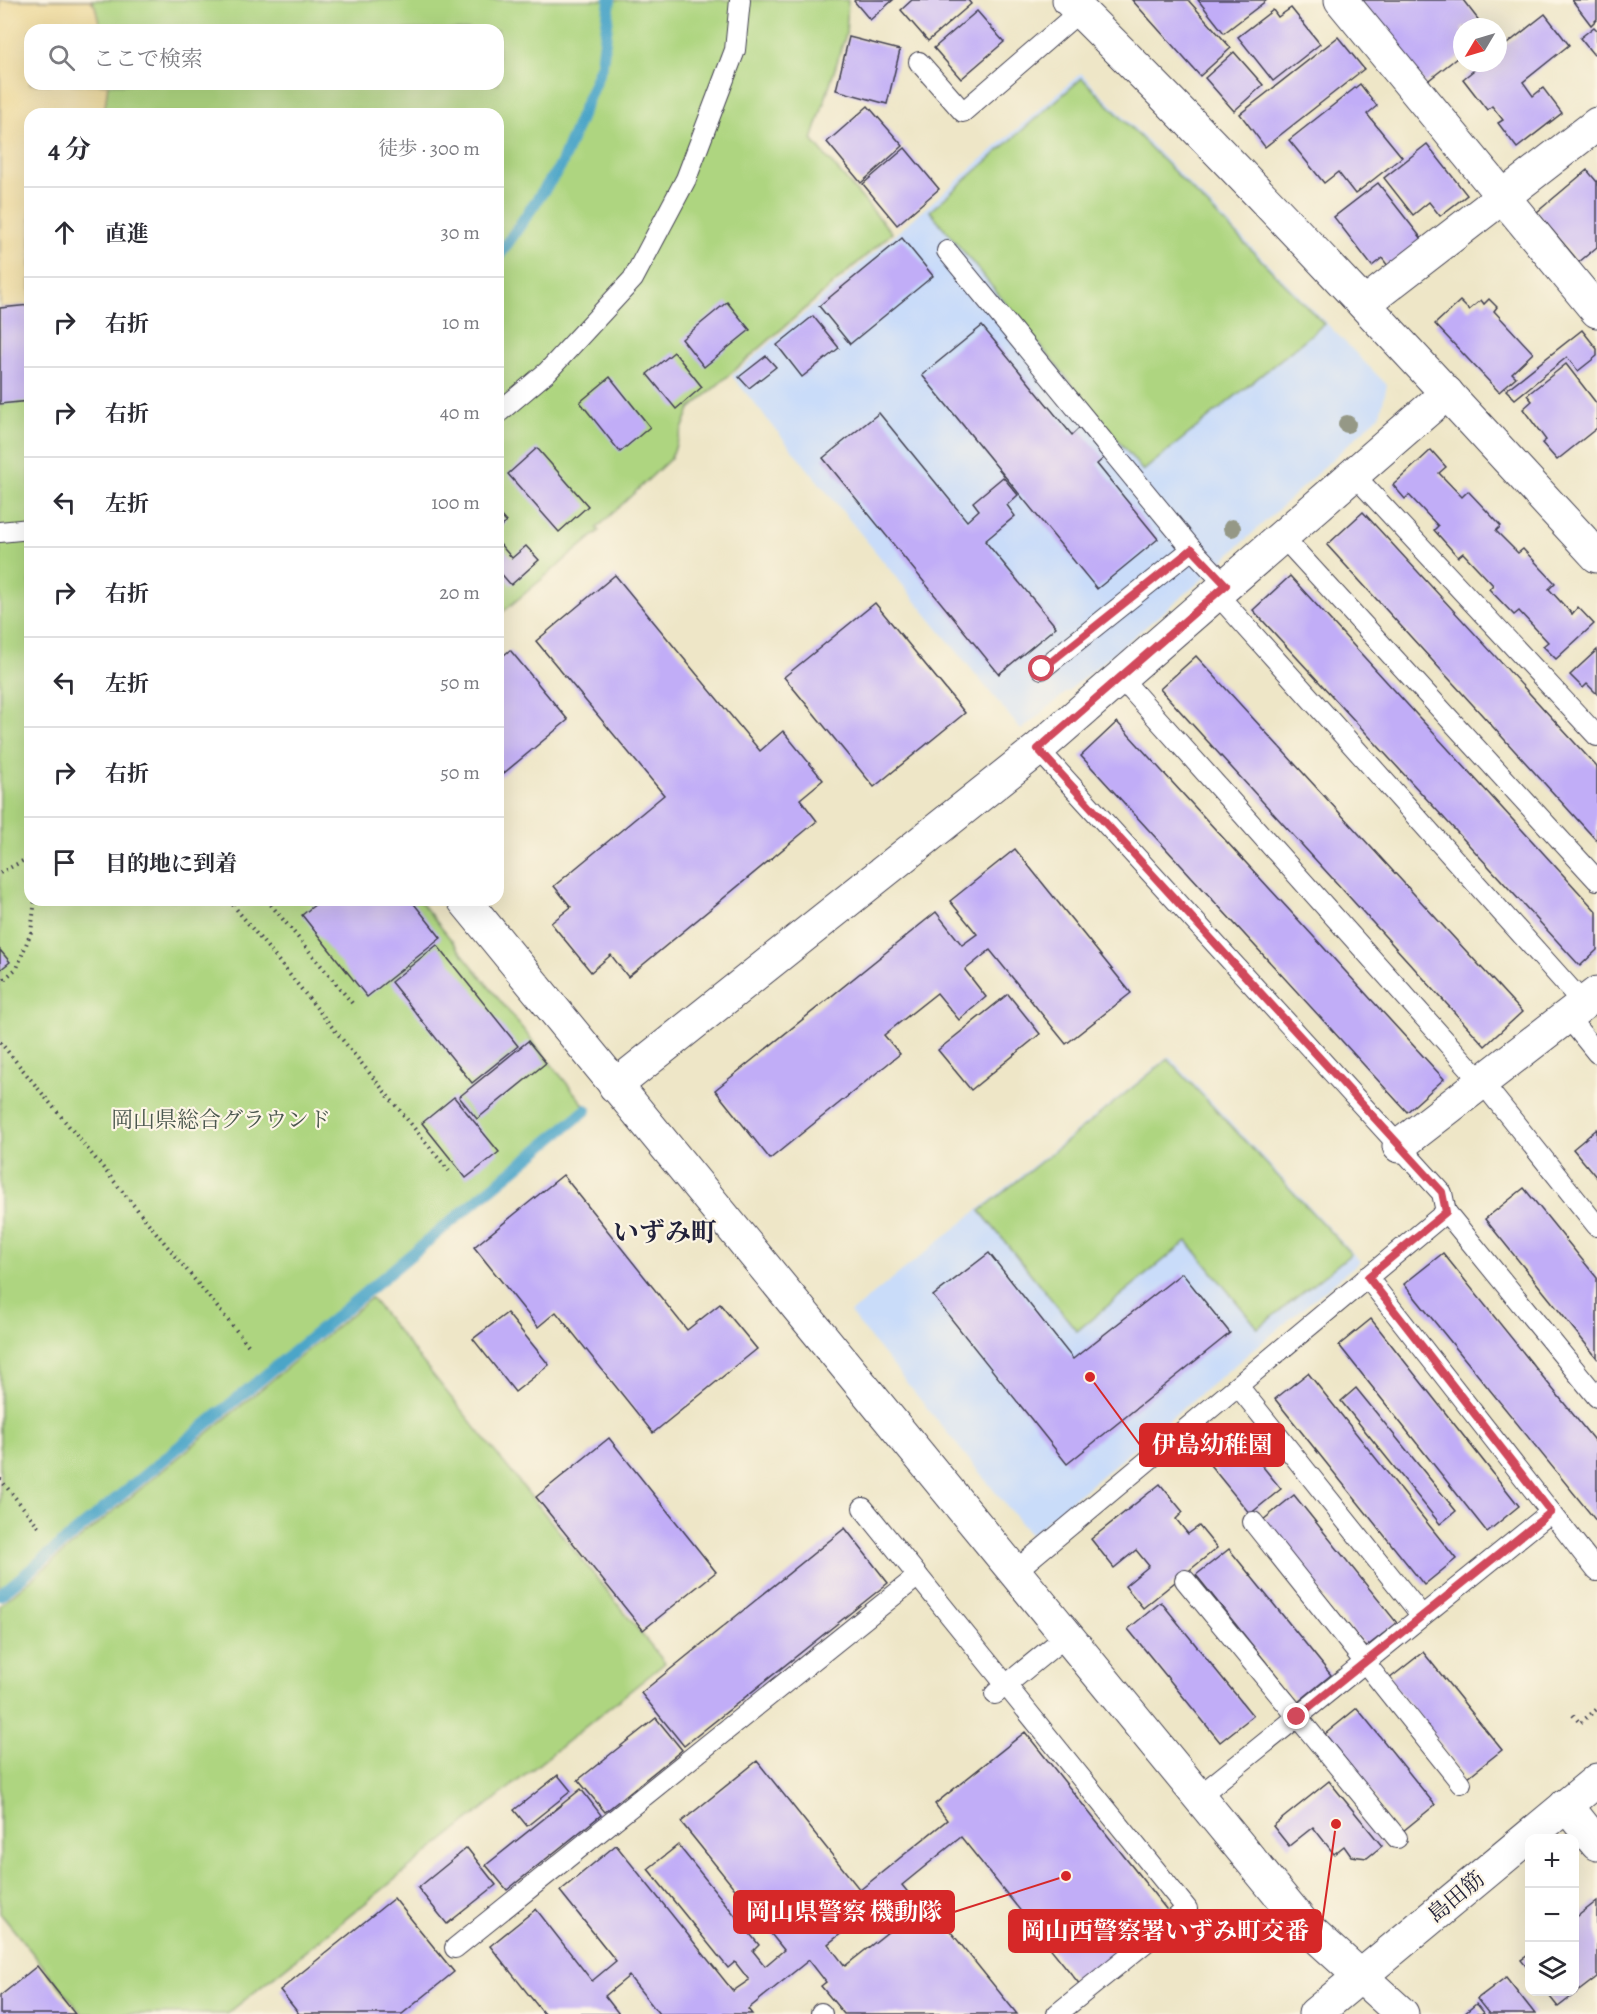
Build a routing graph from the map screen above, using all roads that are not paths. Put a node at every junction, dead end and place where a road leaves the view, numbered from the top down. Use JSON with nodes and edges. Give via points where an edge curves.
{"nodes":[{"id":1,"x":740,"y":0,"type":"edge"},
{"id":2,"x":1341,"y":0,"type":"edge"},
{"id":3,"x":1074,"y":5,"type":"edge"},
{"id":4,"x":919,"y":62,"type":"dead end"},
{"id":5,"x":1597,"y":124,"type":"edge"},
{"id":6,"x":1503,"y":198,"type":"junction"},
{"id":7,"x":947,"y":251,"type":"dead end"},
{"id":8,"x":1364,"y":304,"type":"junction"},
{"id":9,"x":1597,"y":311,"type":"edge"},
{"id":10,"x":1447,"y":393,"type":"junction"},
{"id":11,"x":504,"y":408,"type":"edge"},
{"id":12,"x":1353,"y":474,"type":"junction"},
{"id":13,"x":24,"y":530,"type":"edge"},
{"id":14,"x":0,"y":532,"type":"edge"},
{"id":15,"x":1282,"y":536,"type":"junction"},
{"id":16,"x":1192,"y":549,"type":"junction"},
{"id":17,"x":1597,"y":556,"type":"edge"},
{"id":18,"x":1221,"y":589,"type":"junction"},
{"id":19,"x":1042,"y":669,"type":"dead end"},
{"id":20,"x":1120,"y":677,"type":"junction"},
{"id":21,"x":1597,"y":736,"type":"edge"},
{"id":22,"x":1038,"y":749,"type":"junction"},
{"id":23,"x":1597,"y":880,"type":"edge"},
{"id":24,"x":469,"y":906,"type":"edge"},
{"id":25,"x":1582,"y":1004,"type":"edge"},
{"id":26,"x":1597,"y":1053,"type":"edge"},
{"id":27,"x":1482,"y":1082,"type":"junction"},
{"id":28,"x":615,"y":1086,"type":"junction"},
{"id":29,"x":1399,"y":1146,"type":"junction"},
{"id":30,"x":1446,"y":1212,"type":"junction"},
{"id":31,"x":1597,"y":1226,"type":"edge"},
{"id":32,"x":1368,"y":1277,"type":"junction"},
{"id":33,"x":1238,"y":1386,"type":"junction"},
{"id":34,"x":1597,"y":1397,"type":"edge"},
{"id":35,"x":863,"y":1508,"type":"dead end"},
{"id":36,"x":1551,"y":1512,"type":"junction"},
{"id":37,"x":1253,"y":1522,"type":"dead end"},
{"id":38,"x":1597,"y":1571,"type":"edge"},
{"id":39,"x":1013,"y":1573,"type":"junction"},
{"id":40,"x":918,"y":1576,"type":"junction"},
{"id":41,"x":1185,"y":1580,"type":"dead end"},
{"id":42,"x":1422,"y":1616,"type":"junction"},
{"id":43,"x":1066,"y":1636,"type":"junction"},
{"id":44,"x":1365,"y":1663,"type":"junction"},
{"id":45,"x":1001,"y":1689,"type":"junction"},
{"id":46,"x":1297,"y":1717,"type":"junction"},
{"id":47,"x":1597,"y":1780,"type":"edge"},
{"id":48,"x":1461,"y":1784,"type":"dead end"},
{"id":49,"x":1198,"y":1797,"type":"junction"},
{"id":50,"x":1566,"y":1805,"type":"junction"},
{"id":51,"x":1397,"y":1838,"type":"dead end"},
{"id":52,"x":1597,"y":1844,"type":"edge"},
{"id":53,"x":454,"y":1947,"type":"dead end"},
{"id":54,"x":1360,"y":1977,"type":"junction"},
{"id":55,"x":1057,"y":2014,"type":"edge"},
{"id":56,"x":1315,"y":2014,"type":"edge"},
{"id":57,"x":1402,"y":2014,"type":"edge"}],
"edges":[{"from":1,"to":11,"type":"lane","via":[[735,50],[686,179],[633,279],[546,372]]},
{"from":2,"to":6,"type":"street"},
{"from":3,"to":4,"type":"lane","via":[[963,112]]},
{"from":3,"to":8,"type":"street"},
{"from":5,"to":6,"type":"street"},
{"from":6,"to":8,"type":"street"},
{"from":6,"to":9,"type":"street"},
{"from":7,"to":16,"type":"lane"},
{"from":8,"to":10,"type":"street"},
{"from":10,"to":12,"type":"street"},
{"from":10,"to":17,"type":"street"},
{"from":12,"to":15,"type":"street"},
{"from":12,"to":21,"type":"lane"},
{"from":13,"to":14,"type":"lane"},
{"from":15,"to":18,"type":"street"},
{"from":15,"to":23,"type":"lane"},
{"from":16,"to":18,"type":"lane"},
{"from":16,"to":19,"type":"lane"},
{"from":18,"to":20,"type":"street"},
{"from":18,"to":25,"type":"lane"},
{"from":20,"to":22,"type":"street"},
{"from":20,"to":27,"type":"lane"},
{"from":22,"to":28,"type":"street"},
{"from":22,"to":29,"type":"lane"},
{"from":24,"to":28,"type":"street"},
{"from":25,"to":26,"type":"lane"},
{"from":25,"to":27,"type":"street"},
{"from":27,"to":29,"type":"street"},
{"from":27,"to":31,"type":"lane"},
{"from":28,"to":39,"type":"street"},
{"from":29,"to":30,"type":"lane","via":[[1442,1192]]},
{"from":30,"to":32,"type":"lane"},
{"from":30,"to":34,"type":"lane"},
{"from":32,"to":33,"type":"lane"},
{"from":32,"to":36,"type":"lane"},
{"from":33,"to":39,"type":"lane"},
{"from":33,"to":42,"type":"lane"},
{"from":35,"to":40,"type":"lane"},
{"from":36,"to":38,"type":"lane"},
{"from":36,"to":42,"type":"lane"},
{"from":37,"to":44,"type":"lane"},
{"from":39,"to":43,"type":"street"},
{"from":40,"to":45,"type":"lane"},
{"from":40,"to":53,"type":"lane"},
{"from":41,"to":46,"type":"lane"},
{"from":42,"to":44,"type":"lane"},
{"from":43,"to":45,"type":"lane"},
{"from":43,"to":49,"type":"street"},
{"from":44,"to":46,"type":"lane"},
{"from":44,"to":48,"type":"lane"},
{"from":45,"to":55,"type":"lane","via":[[1187,1909]]},
{"from":46,"to":49,"type":"lane"},
{"from":46,"to":51,"type":"lane"},
{"from":47,"to":50,"type":"street","name":"島田筋"},
{"from":49,"to":54,"type":"street","via":[[1304,1925]]},
{"from":50,"to":52,"type":"street"},
{"from":50,"to":54,"type":"street","name":"島田筋"},
{"from":54,"to":56,"type":"street","name":"島田筋"},
{"from":54,"to":57,"type":"street"}]}
